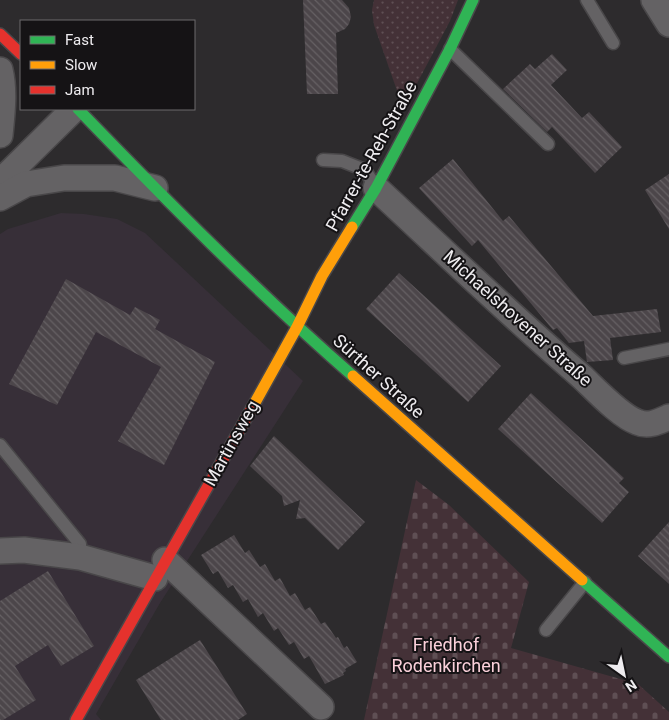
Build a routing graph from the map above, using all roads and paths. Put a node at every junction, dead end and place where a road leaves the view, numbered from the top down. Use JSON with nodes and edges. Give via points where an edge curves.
{"nodes":[{"id":1,"x":473,"y":0,"type":"edge"},
{"id":2,"x":587,"y":0,"type":"edge"},
{"id":3,"x":654,"y":0,"type":"edge"},
{"id":4,"x":669,"y":24,"type":"edge"},
{"id":5,"x":0,"y":34,"type":"edge"},
{"id":6,"x":614,"y":42,"type":"dead end"},
{"id":7,"x":450,"y":49,"type":"junction"},
{"id":8,"x":20,"y":53,"type":"edge"},
{"id":9,"x":0,"y":70,"type":"edge"},
{"id":10,"x":73,"y":110,"type":"edge"},
{"id":11,"x":79,"y":110,"type":"edge"},
{"id":12,"x":0,"y":135,"type":"edge"},
{"id":13,"x":548,"y":144,"type":"dead end"},
{"id":14,"x":323,"y":160,"type":"dead end"},
{"id":15,"x":0,"y":182,"type":"edge"},
{"id":16,"x":155,"y":188,"type":"junction"},
{"id":17,"x":376,"y":188,"type":"junction"},
{"id":18,"x":0,"y":198,"type":"edge"},
{"id":19,"x":297,"y":327,"type":"junction"},
{"id":20,"x":669,"y":349,"type":"edge"},
{"id":21,"x":624,"y":358,"type":"dead end"},
{"id":22,"x":669,"y":417,"type":"edge"},
{"id":23,"x":0,"y":446,"type":"edge"},
{"id":24,"x":0,"y":551,"type":"edge"},
{"id":25,"x":80,"y":557,"type":"junction"},
{"id":26,"x":160,"y":569,"type":"junction"},
{"id":27,"x":585,"y":582,"type":"junction"},
{"id":28,"x":546,"y":630,"type":"dead end"},
{"id":29,"x":669,"y":657,"type":"edge"},
{"id":30,"x":321,"y":707,"type":"dead end"},
{"id":31,"x":76,"y":720,"type":"edge"}],
"edges":[{"from":1,"to":7,"type":"street","name":"Pfarrer-te-Reh-Straße"},
{"from":2,"to":6,"type":"lane"},
{"from":3,"to":4,"type":"street"},
{"from":5,"to":8,"type":"street"},
{"from":7,"to":13,"type":"lane"},
{"from":7,"to":17,"type":"street","name":"Pfarrer-te-Reh-Straße"},
{"from":9,"to":12,"type":"street"},
{"from":10,"to":15,"type":"street"},
{"from":11,"to":16,"type":"street","name":"Sürther Straße"},
{"from":14,"to":17,"type":"lane","via":[[342,161],[365,170]]},
{"from":16,"to":18,"type":"street","via":[[115,178],[64,178],[26,184]]},
{"from":16,"to":19,"type":"street","name":"Sürther Straße"},
{"from":17,"to":19,"type":"street","name":"Pfarrer-te-Reh-Straße","via":[[322,276]]},
{"from":17,"to":22,"type":"street","name":"Michaelshovener Straße","via":[[621,412],[646,425]]},
{"from":19,"to":26,"type":"street","name":"Martinsweg"},
{"from":19,"to":27,"type":"street","name":"Sürther Straße"},
{"from":20,"to":21,"type":"lane"},
{"from":23,"to":25,"type":"lane","via":[[80,544]]},
{"from":24,"to":25,"type":"street","via":[[24,550]]},
{"from":25,"to":26,"type":"street"},
{"from":26,"to":30,"type":"street"},
{"from":26,"to":31,"type":"street","name":"Martinsweg"},
{"from":27,"to":28,"type":"lane"},
{"from":27,"to":29,"type":"street","name":"Sürther Straße"}]}
